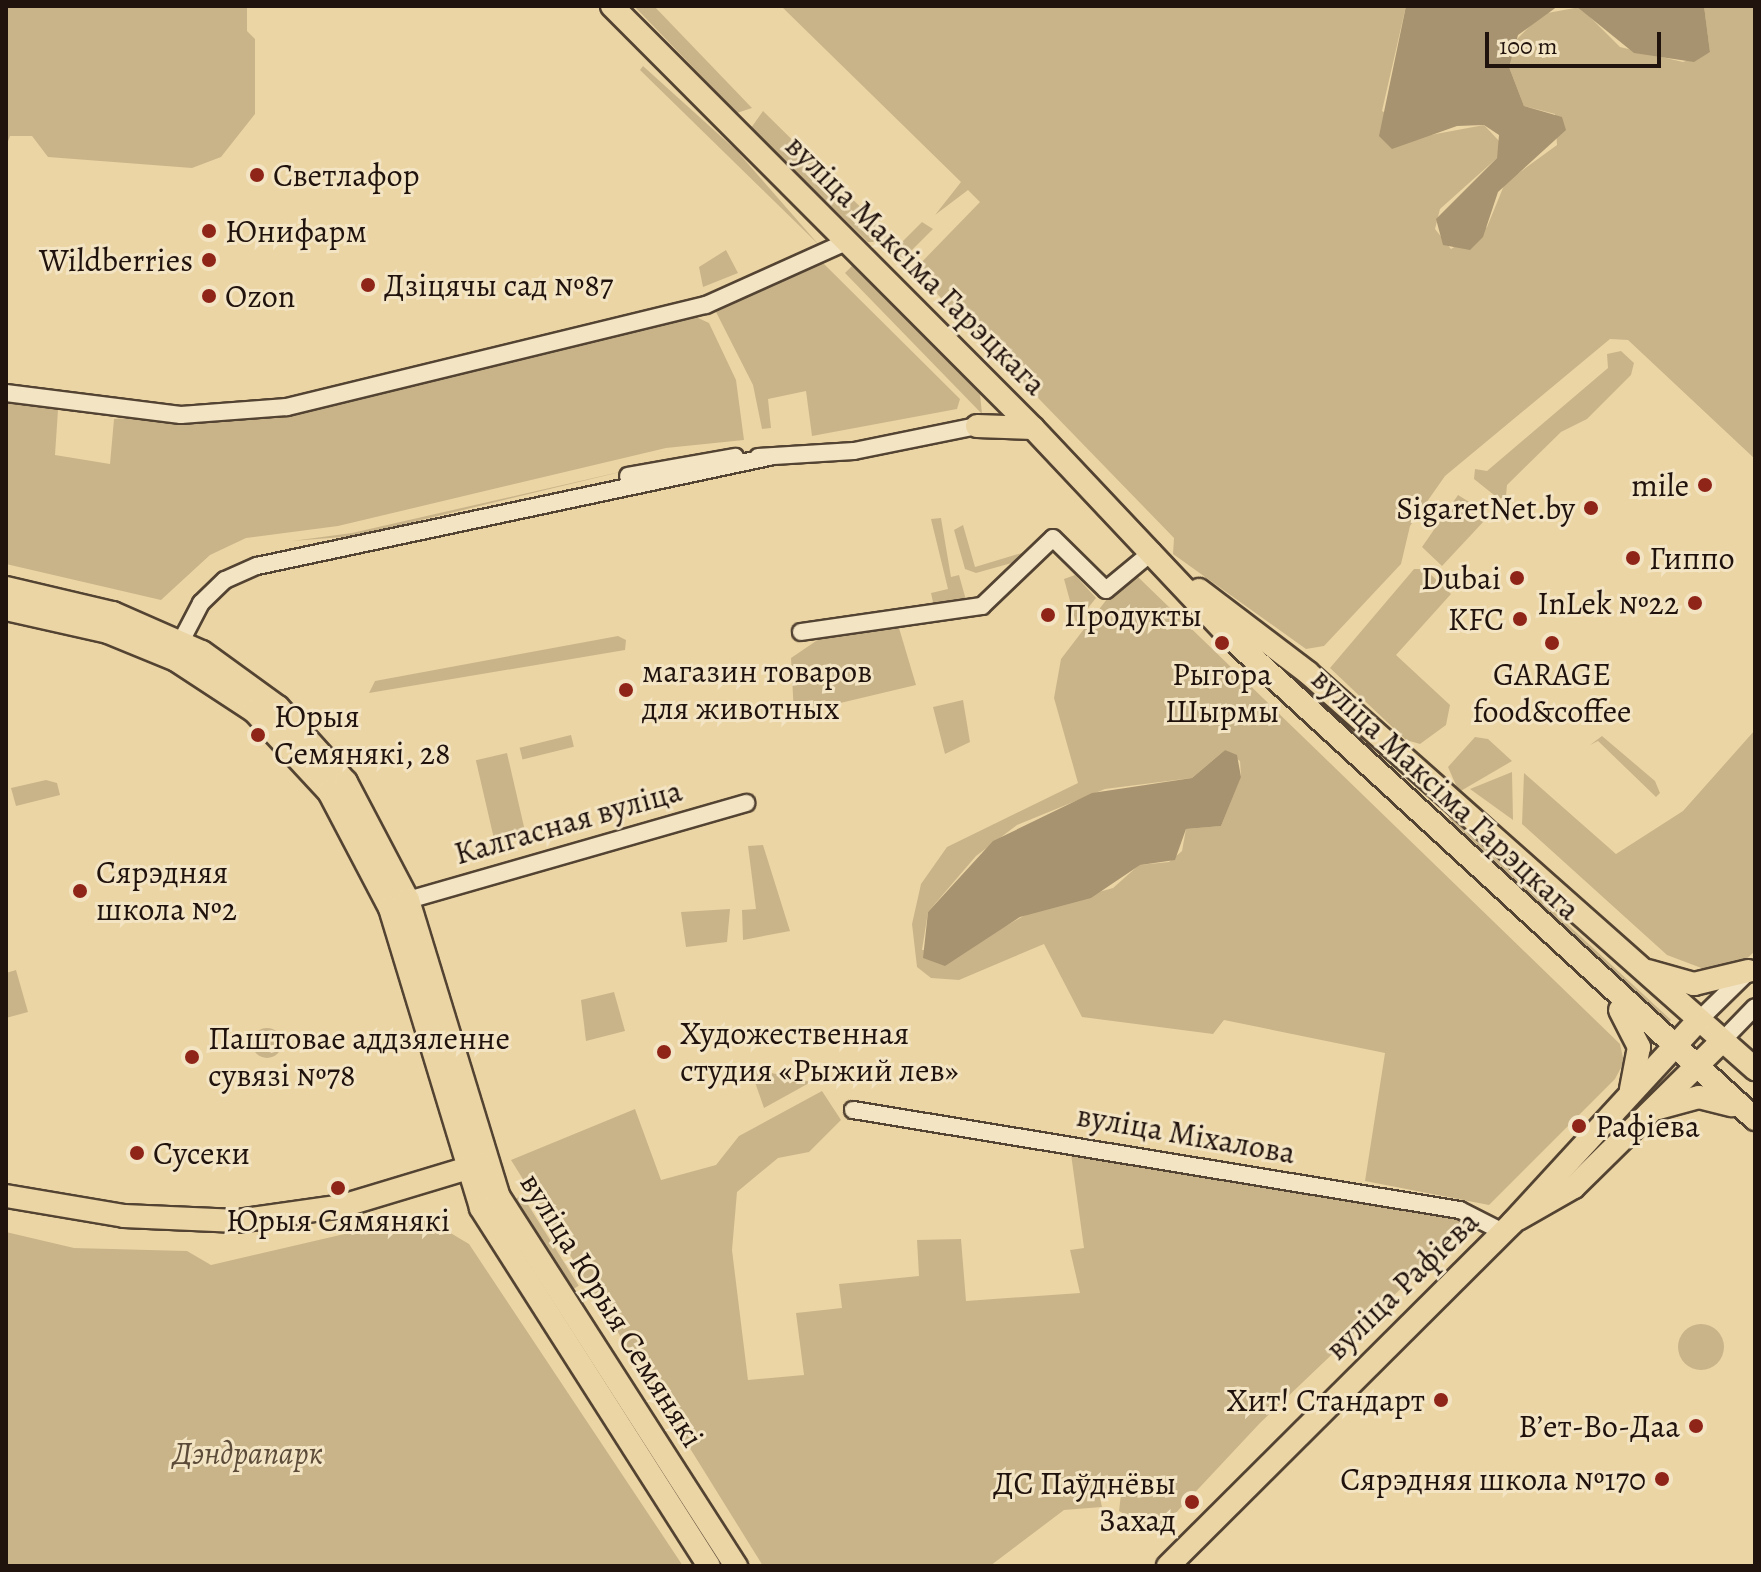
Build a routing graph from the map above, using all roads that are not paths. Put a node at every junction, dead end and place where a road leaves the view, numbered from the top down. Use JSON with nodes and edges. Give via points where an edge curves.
{"nodes":[{"id":1,"x":612,"y":6,"type":"edge"},
{"id":2,"x":844,"y":243,"type":"junction"},
{"id":3,"x":988,"y":385,"type":"junction"},
{"id":4,"x":6,"y":393,"type":"edge"},
{"id":5,"x":977,"y":426,"type":"junction"},
{"id":6,"x":1033,"y":428,"type":"junction"},
{"id":7,"x":1153,"y":551,"type":"junction"},
{"id":8,"x":1172,"y":573,"type":"junction"},
{"id":9,"x":6,"y":588,"type":"edge"},
{"id":10,"x":6,"y":609,"type":"edge"},
{"id":11,"x":801,"y":632,"type":"dead end"},
{"id":12,"x":177,"y":649,"type":"junction"},
{"id":13,"x":1427,"y":776,"type":"junction"},
{"id":14,"x":1408,"y":797,"type":"junction"},
{"id":15,"x":746,"y":803,"type":"dead end"},
{"id":16,"x":408,"y":900,"type":"junction"},
{"id":17,"x":1625,"y":960,"type":"junction"},
{"id":18,"x":1752,"y":968,"type":"edge"},
{"id":19,"x":1602,"y":982,"type":"junction"},
{"id":20,"x":1755,"y":1007,"type":"edge"},
{"id":21,"x":1698,"y":1021,"type":"junction"},
{"id":22,"x":1722,"y":1041,"type":"junction"},
{"id":23,"x":1684,"y":1057,"type":"junction"},
{"id":24,"x":1755,"y":1069,"type":"edge"},
{"id":25,"x":1627,"y":1096,"type":"junction"},
{"id":26,"x":853,"y":1110,"type":"dead end"},
{"id":27,"x":1750,"y":1115,"type":"edge"},
{"id":28,"x":1645,"y":1116,"type":"junction"},
{"id":29,"x":476,"y":1166,"type":"junction"},
{"id":30,"x":6,"y":1196,"type":"edge"},
{"id":31,"x":1508,"y":1227,"type":"junction"},
{"id":32,"x":709,"y":1566,"type":"edge"},
{"id":33,"x":736,"y":1566,"type":"edge"},
{"id":34,"x":1168,"y":1566,"type":"edge"}],
"edges":[{"from":1,"to":2,"type":"main road","name":"вуліца Максіма Гарэцкага"},
{"from":2,"to":3,"type":"main road","name":"вуліца Максіма Гарэцкага"},
{"from":2,"to":4,"type":"street","via":[[777,279],[691,309],[287,407],[181,415]]},
{"from":3,"to":5,"type":"main road","via":[[991,410]]},
{"from":3,"to":6,"type":"main road","name":"вуліца Максіма Гарэцкага"},
{"from":5,"to":6,"type":"main road"},
{"from":5,"to":12,"type":"street","via":[[854,451],[692,460],[574,494],[257,566],[213,591]]},
{"from":6,"to":7,"type":"main road","name":"вуліца Максіма Гарэцкага"},
{"from":7,"to":8,"type":"main road","name":"вуліца Максіма Гарэцкага"},
{"from":7,"to":11,"type":"street","via":[[1106,590],[1053,538],[982,606]]},
{"from":8,"to":13,"type":"main road","name":"вуліца Максіма Гарэцкага","via":[[1307,672]]},
{"from":8,"to":14,"type":"main road","name":"вуліца Максіма Гарэцкага","via":[[1229,636]]},
{"from":9,"to":12,"type":"main road","name":"вуліца Юрыя Семянякі","via":[[113,613]]},
{"from":10,"to":12,"type":"main road","name":"вуліца Юрыя Семянякі"},
{"from":12,"to":16,"type":"main road","name":"вуліца Юрыя Семянякі","via":[[264,694],[324,754],[364,809]]},
{"from":12,"to":29,"type":"main road","name":"вуліца Юрыя Семянякі","via":[[268,724],[347,819],[395,921]]},
{"from":13,"to":14,"type":"main road"},
{"from":13,"to":17,"type":"main road","name":"вуліца Максіма Гарэцкага"},
{"from":14,"to":19,"type":"main road","name":"вуліца Максіма Гарэцкага"},
{"from":15,"to":16,"type":"street","name":"Калгасная вуліца"},
{"from":16,"to":29,"type":"main road","name":"вуліца Юрыя Семянякі"},
{"from":17,"to":18,"type":"main road","via":[[1676,983],[1705,984]]},
{"from":17,"to":21,"type":"main road","name":"вуліца Максіма Гарэцкага"},
{"from":18,"to":21,"type":"street"},
{"from":19,"to":23,"type":"main road","name":"вуліца Максіма Гарэцкага"},
{"from":19,"to":25,"type":"main road","via":[[1639,1047]]},
{"from":20,"to":22,"type":"street"},
{"from":21,"to":22,"type":"main road","name":"вуліца Максіма Гарэцкага"},
{"from":21,"to":23,"type":"main road","name":"вуліца Рафіева"},
{"from":22,"to":23,"type":"main road","name":"вуліца Рафіева"},
{"from":22,"to":24,"type":"main road","name":"вуліца Максіма Гарэцкага"},
{"from":23,"to":25,"type":"main road","name":"вуліца Рафіева"},
{"from":23,"to":27,"type":"main road","name":"вуліца Максіма Гарэцкага"},
{"from":23,"to":28,"type":"main road","name":"вуліца Рафіева"},
{"from":25,"to":31,"type":"main road","name":"вуліца Рафіева"},
{"from":26,"to":31,"type":"street","name":"вуліца Міхалова","via":[[1460,1210]]},
{"from":27,"to":28,"type":"main road","via":[[1691,1097]]},
{"from":28,"to":31,"type":"main road","name":"вуліца Рафіева","via":[[1574,1187]]},
{"from":29,"to":30,"type":"main road","via":[[342,1206],[238,1221],[124,1216]]},
{"from":29,"to":32,"type":"main road","name":"вуліца Юрыя Семянякі","via":[[496,1235]]},
{"from":29,"to":33,"type":"main road","name":"вуліца Юрыя Семянякі"},
{"from":31,"to":34,"type":"main road","name":"вуліца Рафіева","via":[[1293,1433]]}]}
